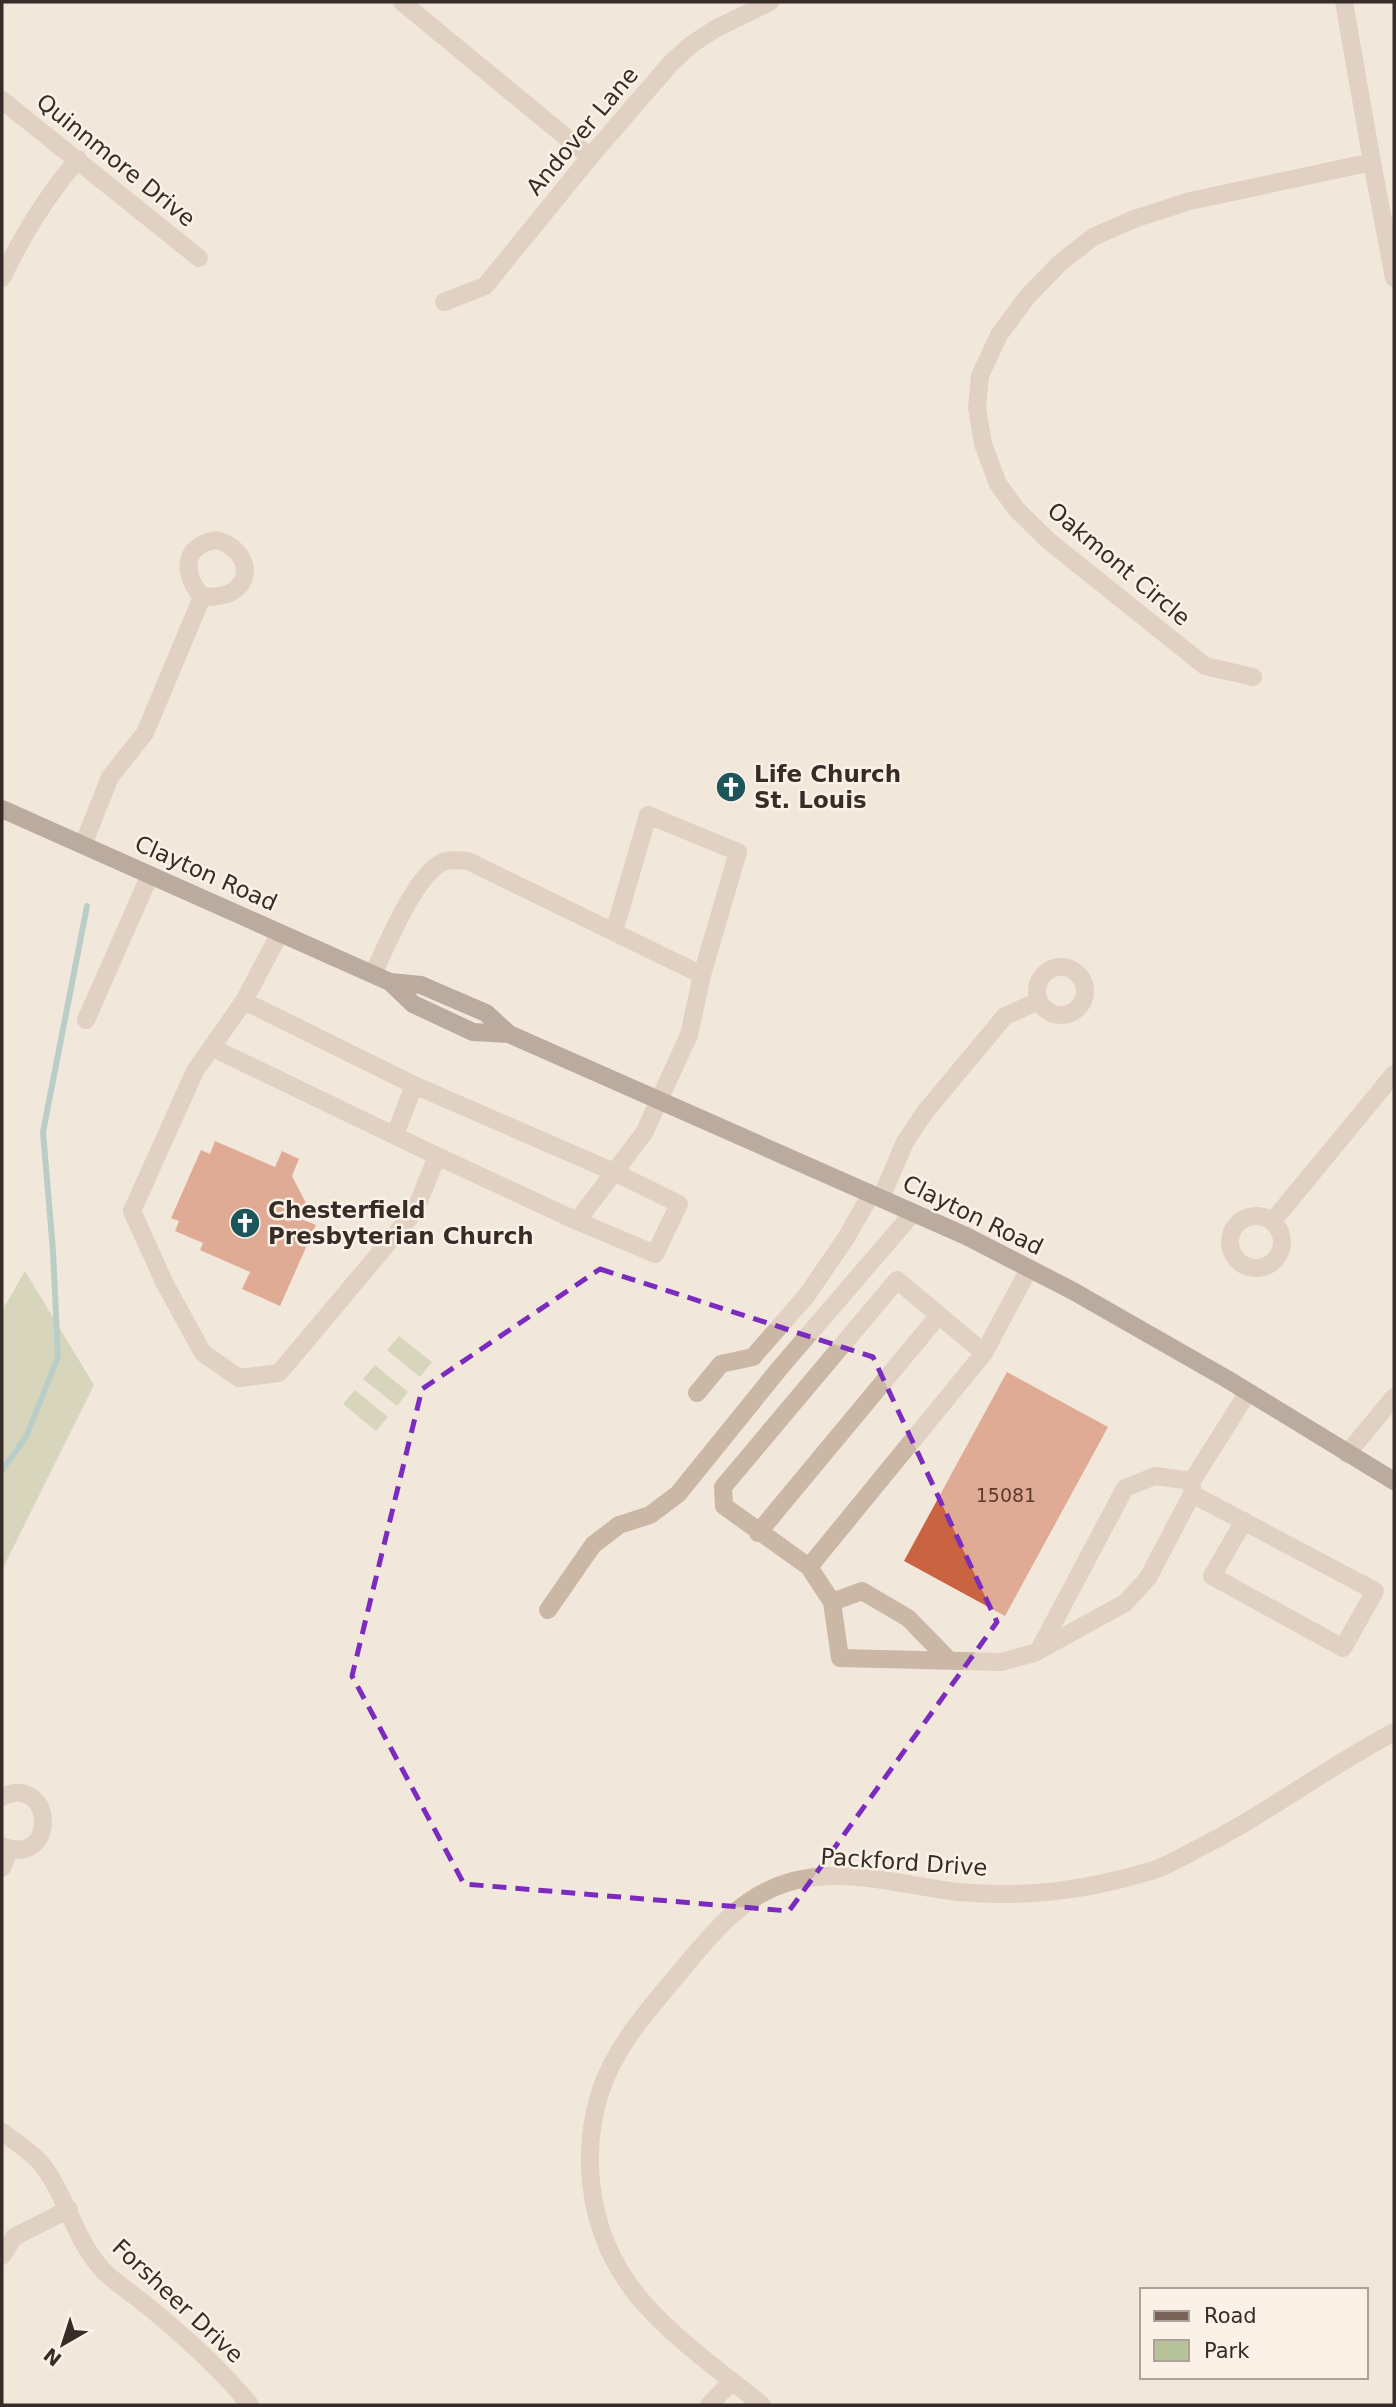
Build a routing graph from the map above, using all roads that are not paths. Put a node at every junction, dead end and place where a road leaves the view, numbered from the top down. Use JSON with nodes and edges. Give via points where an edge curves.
{"nodes":[{"id":1,"x":402,"y":2,"type":"edge"},
{"id":2,"x":770,"y":2,"type":"edge"},
{"id":3,"x":1345,"y":2,"type":"edge"},
{"id":4,"x":2,"y":100,"type":"edge"},
{"id":5,"x":590,"y":157,"type":"junction"},
{"id":6,"x":78,"y":159,"type":"junction"},
{"id":7,"x":1371,"y":162,"type":"junction"},
{"id":8,"x":199,"y":258,"type":"dead end"},
{"id":9,"x":2,"y":278,"type":"edge"},
{"id":10,"x":1394,"y":278,"type":"edge"},
{"id":11,"x":444,"y":302,"type":"dead end"},
{"id":12,"x":202,"y":597,"type":"dead end"},
{"id":13,"x":1253,"y":677,"type":"dead end"},
{"id":14,"x":2,"y":809,"type":"edge"},
{"id":15,"x":83,"y":845,"type":"junction"},
{"id":16,"x":150,"y":875,"type":"junction"},
{"id":17,"x":614,"y":932,"type":"junction"},
{"id":18,"x":280,"y":933,"type":"junction"},
{"id":19,"x":373,"y":974,"type":"junction"},
{"id":20,"x":702,"y":975,"type":"junction"},
{"id":21,"x":244,"y":1001,"type":"junction"},
{"id":22,"x":1039,"y":1001,"type":"dead end"},
{"id":23,"x":86,"y":1020,"type":"dead end"},
{"id":24,"x":213,"y":1048,"type":"junction"},
{"id":25,"x":1394,"y":1074,"type":"edge"},
{"id":26,"x":414,"y":1085,"type":"junction"},
{"id":27,"x":658,"y":1100,"type":"junction"},
{"id":28,"x":395,"y":1135,"type":"junction"},
{"id":29,"x":437,"y":1156,"type":"junction"},
{"id":30,"x":614,"y":1172,"type":"junction"},
{"id":31,"x":876,"y":1196,"type":"junction"},
{"id":32,"x":913,"y":1213,"type":"junction"},
{"id":33,"x":577,"y":1221,"type":"junction"},
{"id":34,"x":1272,"y":1222,"type":"dead end"},
{"id":35,"x":1030,"y":1269,"type":"junction"},
{"id":36,"x":939,"y":1315,"type":"junction"},
{"id":37,"x":984,"y":1353,"type":"junction"},
{"id":38,"x":1248,"y":1392,"type":"junction"},
{"id":39,"x":696,"y":1393,"type":"dead end"},
{"id":40,"x":1394,"y":1396,"type":"edge"},
{"id":41,"x":1348,"y":1454,"type":"junction"},
{"id":42,"x":1394,"y":1481,"type":"edge"},
{"id":43,"x":1192,"y":1488,"type":"junction"},
{"id":44,"x":1244,"y":1521,"type":"junction"},
{"id":45,"x":758,"y":1533,"type":"junction"},
{"id":46,"x":809,"y":1566,"type":"junction"},
{"id":47,"x":832,"y":1602,"type":"junction"},
{"id":48,"x":548,"y":1610,"type":"dead end"},
{"id":49,"x":1039,"y":1650,"type":"junction"},
{"id":50,"x":950,"y":1661,"type":"junction"},
{"id":51,"x":1394,"y":1732,"type":"edge"},
{"id":52,"x":2,"y":1797,"type":"edge"},
{"id":53,"x":6,"y":1847,"type":"edge"},
{"id":54,"x":2,"y":1868,"type":"edge"},
{"id":55,"x":2,"y":2132,"type":"edge"},
{"id":56,"x":69,"y":2209,"type":"junction"},
{"id":57,"x":2,"y":2256,"type":"edge"},
{"id":58,"x":732,"y":2381,"type":"junction"},
{"id":59,"x":250,"y":2405,"type":"edge"},
{"id":60,"x":709,"y":2405,"type":"edge"},
{"id":61,"x":762,"y":2405,"type":"edge"}],
"edges":[{"from":1,"to":5,"type":"street"},
{"from":2,"to":5,"type":"street","name":"Andover Lane","via":[[692,44]]},
{"from":3,"to":7,"type":"street"},
{"from":4,"to":6,"type":"street","name":"Quinnmore Drive"},
{"from":5,"to":11,"type":"street","name":"Andover Lane","via":[[485,286]]},
{"from":6,"to":8,"type":"street","name":"Quinnmore Drive"},
{"from":6,"to":9,"type":"street","via":[[62,177]]},
{"from":7,"to":10,"type":"street"},
{"from":7,"to":13,"type":"street","name":"Oakmont Circle","via":[[1190,201],[1093,237],[1027,296],[999,335],[980,376],[977,408],[983,444],[998,484],[1017,510],[1050,542],[1205,666]]},
{"from":12,"to":15,"type":"street","via":[[145,733],[110,777]]},
{"from":14,"to":15,"type":"main road","name":"Clayton Road"},
{"from":15,"to":16,"type":"main road","name":"Clayton Road"},
{"from":16,"to":18,"type":"main road","name":"Clayton Road"},
{"from":16,"to":23,"type":"street"},
{"from":17,"to":19,"type":"street","via":[[468,861],[446,861],[428,871]]},
{"from":17,"to":20,"type":"street"},
{"from":17,"to":20,"type":"street","via":[[648,815],[738,852]]},
{"from":18,"to":19,"type":"main road","name":"Clayton Road"},
{"from":18,"to":21,"type":"street"},
{"from":19,"to":27,"type":"main road","name":"Clayton Road","via":[[390,982],[421,985],[486,1013],[509,1034]]},
{"from":20,"to":27,"type":"street","via":[[689,1035]]},
{"from":21,"to":24,"type":"street"},
{"from":21,"to":26,"type":"street"},
{"from":22,"to":31,"type":"street","via":[[1005,1016],[925,1112]]},
{"from":24,"to":28,"type":"street"},
{"from":24,"to":29,"type":"street","via":[[195,1071],[132,1211],[203,1353],[239,1378],[279,1373],[415,1211]]},
{"from":25,"to":34,"type":"street"},
{"from":26,"to":28,"type":"street"},
{"from":26,"to":30,"type":"street"},
{"from":27,"to":30,"type":"street","via":[[644,1133]]},
{"from":27,"to":31,"type":"main road","name":"Clayton Road"},
{"from":28,"to":29,"type":"street"},
{"from":29,"to":33,"type":"street"},
{"from":30,"to":33,"type":"street"},
{"from":30,"to":33,"type":"street","via":[[679,1204],[655,1254]]},
{"from":31,"to":32,"type":"main road","name":"Clayton Road"},
{"from":31,"to":39,"type":"street","via":[[815,1284],[753,1357],[721,1364]]},
{"from":32,"to":35,"type":"main road","name":"Clayton Road"},
{"from":32,"to":48,"type":"street","via":[[678,1494],[650,1515],[619,1525],[593,1545]]},
{"from":35,"to":37,"type":"street"},
{"from":35,"to":38,"type":"main road","name":"Clayton Road"},
{"from":36,"to":37,"type":"street"},
{"from":36,"to":45,"type":"street"},
{"from":36,"to":45,"type":"street","via":[[897,1280],[816,1374],[723,1487],[724,1506]]},
{"from":37,"to":46,"type":"street"},
{"from":38,"to":41,"type":"main road","name":"Clayton Road"},
{"from":38,"to":43,"type":"street"},
{"from":40,"to":41,"type":"street"},
{"from":41,"to":42,"type":"main road","name":"Clayton Road"},
{"from":43,"to":44,"type":"street"},
{"from":43,"to":49,"type":"street","via":[[1148,1578],[1125,1603]]},
{"from":43,"to":49,"type":"street","via":[[1155,1476],[1125,1488]]},
{"from":44,"to":44,"type":"street","via":[[1375,1591],[1343,1648],[1212,1576]]},
{"from":45,"to":46,"type":"street"},
{"from":46,"to":47,"type":"street"},
{"from":47,"to":50,"type":"street","via":[[862,1591],[908,1618]]},
{"from":47,"to":50,"type":"street","via":[[840,1658]]},
{"from":49,"to":50,"type":"street","via":[[1001,1662]]},
{"from":51,"to":58,"type":"street","name":"Packford Drive","via":[[1225,1835],[1153,1871],[1050,1893],[957,1892],[836,1876],[795,1880],[765,1891],[729,1915],[622,2046],[601,2090],[590,2168],[594,2207],[604,2239],[626,2280],[676,2334]]},
{"from":52,"to":53,"type":"street","via":[[26,1795],[44,1816],[36,1842],[19,1850]]},
{"from":53,"to":54,"type":"street"},
{"from":55,"to":56,"type":"street","name":"Forsheer Drive","via":[[46,2169]]},
{"from":56,"to":57,"type":"street","via":[[14,2236]]},
{"from":56,"to":59,"type":"street","name":"Forsheer Drive","via":[[79,2238],[102,2269],[183,2336]]},
{"from":58,"to":60,"type":"street"},
{"from":58,"to":61,"type":"street","name":"Packford Drive"}]}
